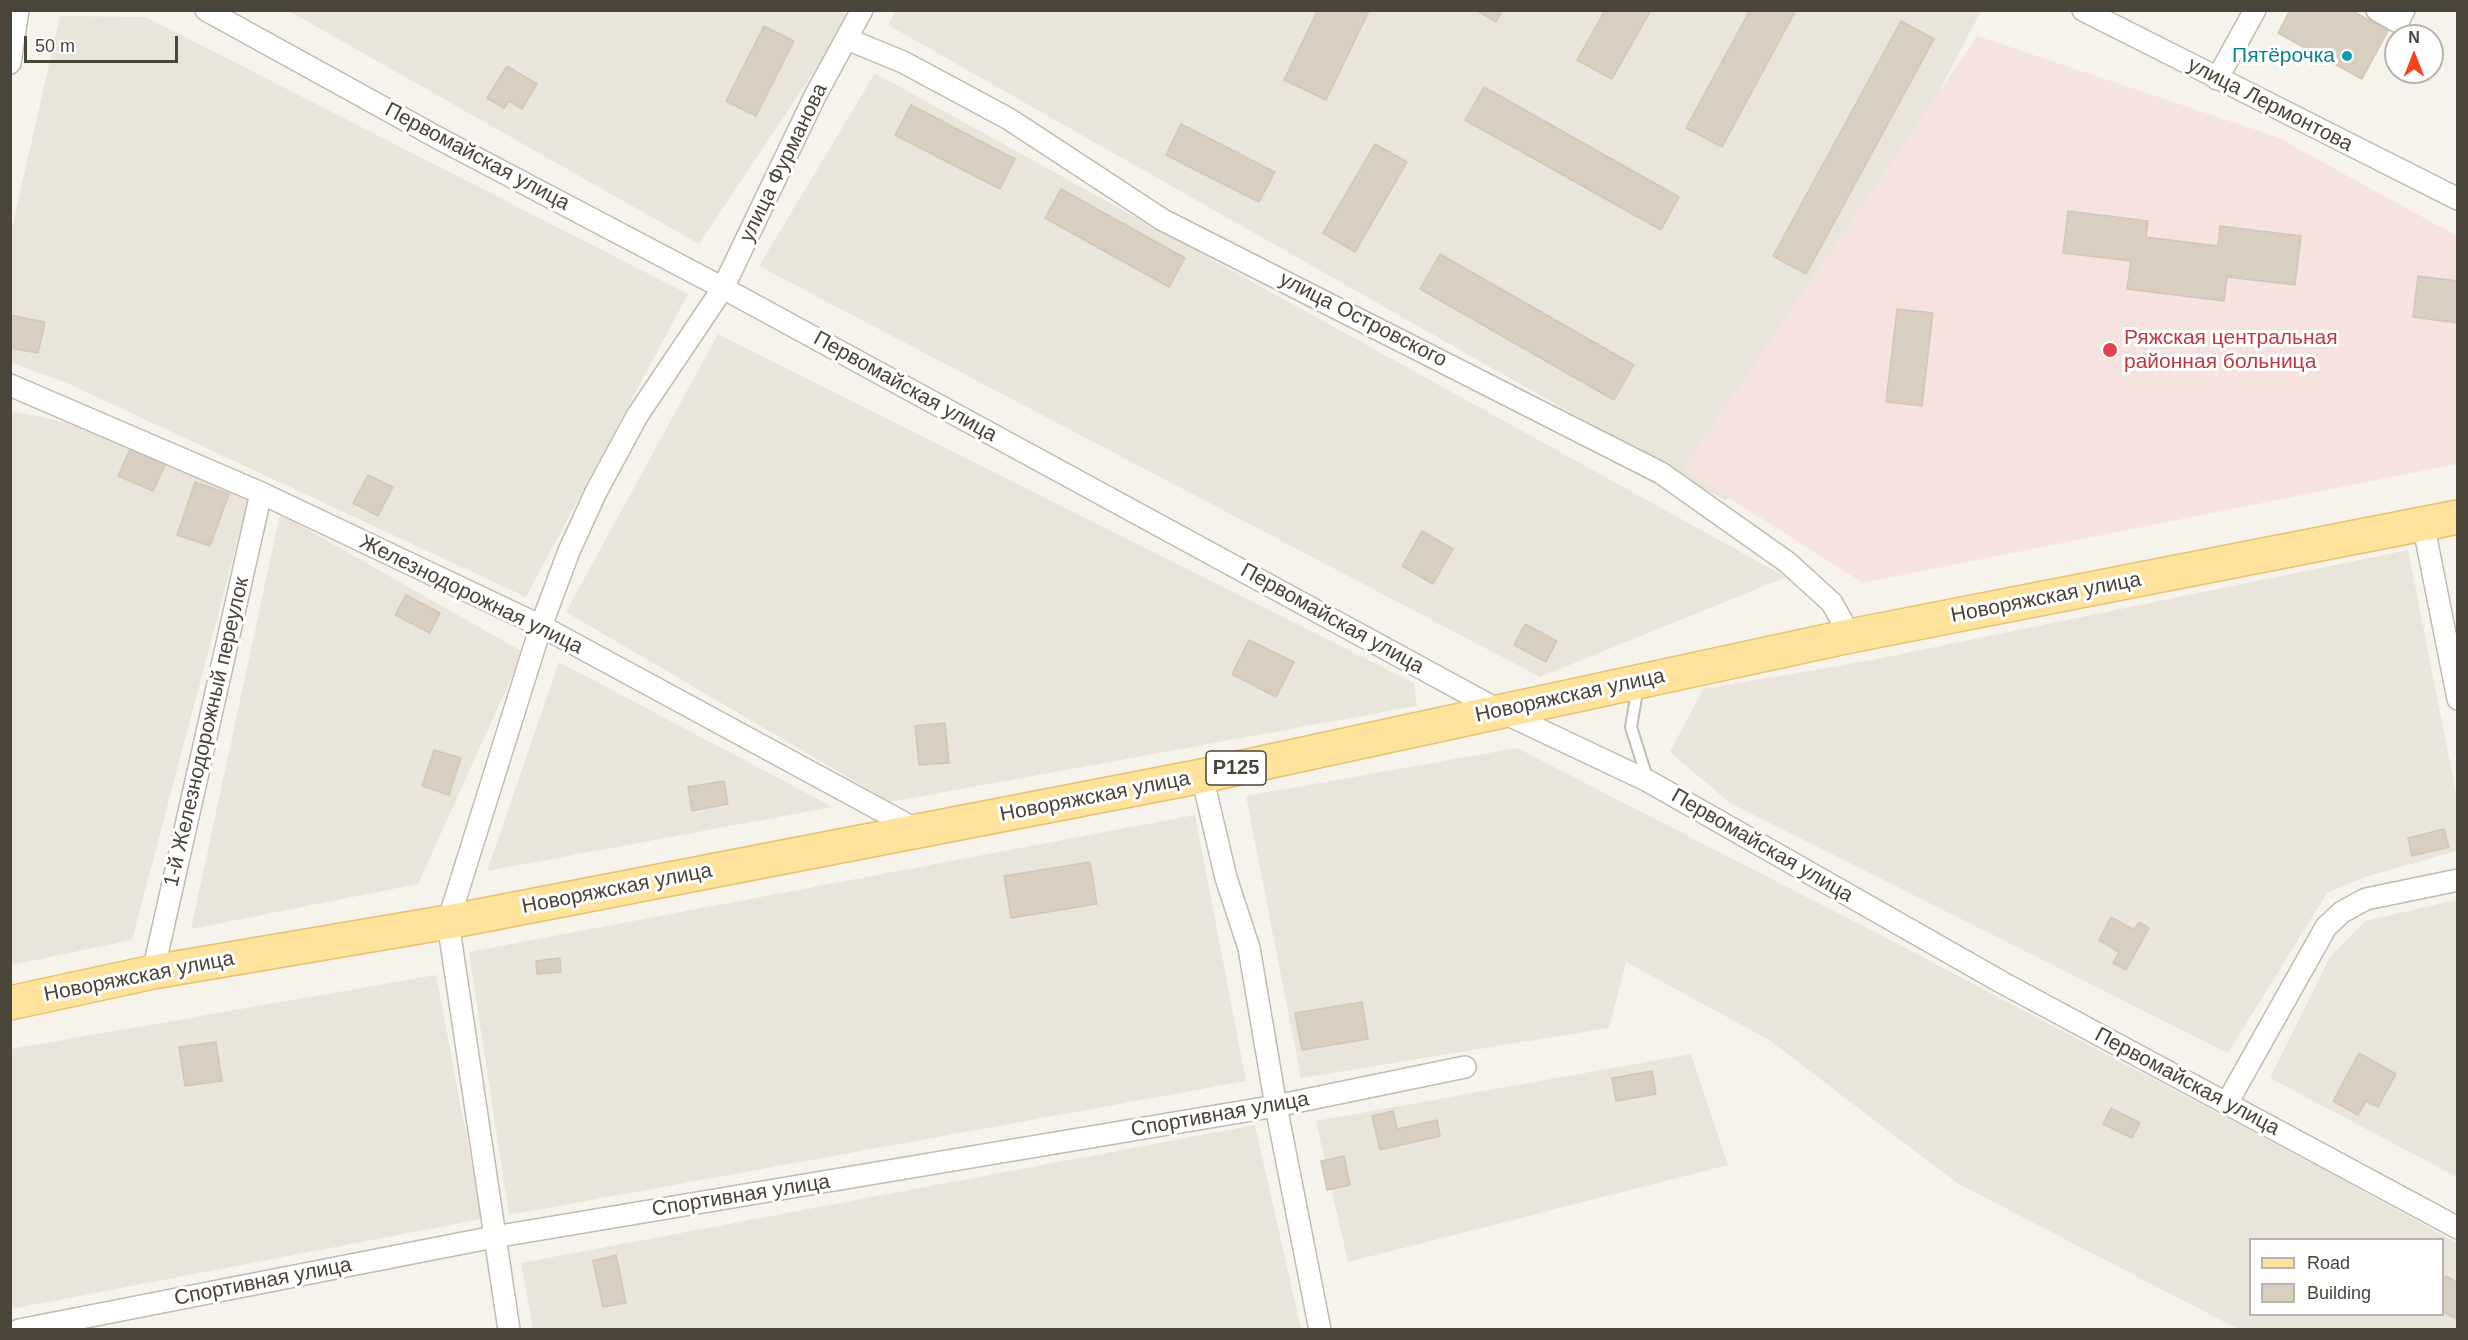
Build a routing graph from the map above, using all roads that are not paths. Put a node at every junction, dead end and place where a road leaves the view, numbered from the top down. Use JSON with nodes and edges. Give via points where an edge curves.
{"nodes":[{"id":1,"x":18,"y":10,"type":"edge"},
{"id":2,"x":206,"y":10,"type":"edge"},
{"id":3,"x":862,"y":10,"type":"edge"},
{"id":4,"x":2083,"y":10,"type":"edge"},
{"id":5,"x":2254,"y":10,"type":"edge"},
{"id":6,"x":2377,"y":10,"type":"edge"},
{"id":7,"x":2404,"y":10,"type":"edge"},
{"id":8,"x":847,"y":39,"type":"junction"},
{"id":9,"x":10,"y":63,"type":"edge"},
{"id":10,"x":2217,"y":79,"type":"junction"},
{"id":11,"x":2457,"y":199,"type":"edge"},
{"id":12,"x":723,"y":288,"type":"junction"},
{"id":13,"x":10,"y":385,"type":"edge"},
{"id":14,"x":261,"y":493,"type":"junction"},
{"id":15,"x":2457,"y":517,"type":"edge"},
{"id":16,"x":2423,"y":523,"type":"junction"},
{"id":17,"x":541,"y":626,"type":"junction"},
{"id":18,"x":1850,"y":636,"type":"junction"},
{"id":19,"x":1639,"y":682,"type":"junction"},
{"id":20,"x":2457,"y":699,"type":"edge"},
{"id":21,"x":1500,"y":711,"type":"junction"},
{"id":22,"x":1202,"y":776,"type":"junction"},
{"id":23,"x":1648,"y":781,"type":"junction"},
{"id":24,"x":919,"y":831,"type":"junction"},
{"id":25,"x":2457,"y":880,"type":"edge"},
{"id":26,"x":448,"y":922,"type":"junction"},
{"id":27,"x":153,"y":972,"type":"junction"},
{"id":28,"x":10,"y":1003,"type":"edge"},
{"id":29,"x":1465,"y":1067,"type":"dead end"},
{"id":30,"x":2227,"y":1103,"type":"junction"},
{"id":31,"x":1276,"y":1106,"type":"junction"},
{"id":32,"x":2457,"y":1228,"type":"edge"},
{"id":33,"x":494,"y":1237,"type":"junction"},
{"id":34,"x":19,"y":1329,"type":"edge"},
{"id":35,"x":509,"y":1329,"type":"edge"},
{"id":36,"x":1320,"y":1329,"type":"edge"}],
"edges":[{"from":1,"to":9,"type":"street"},
{"from":2,"to":12,"type":"street","name":"Первомайская улица"},
{"from":3,"to":8,"type":"street"},
{"from":4,"to":10,"type":"street","name":"улица Лермонтова"},
{"from":5,"to":10,"type":"street"},
{"from":6,"to":7,"type":"street","via":[[2398,22]]},
{"from":8,"to":12,"type":"street","name":"улица Фурманова","via":[[815,96]]},
{"from":8,"to":18,"type":"street","name":"улица Островского","via":[[903,62],[1009,119],[1163,220],[1661,473],[1787,562],[1833,603]]},
{"from":10,"to":11,"type":"street","name":"улица Лермонтова"},
{"from":12,"to":17,"type":"street","name":"улица Фурманова","via":[[632,426],[596,492]]},
{"from":12,"to":21,"type":"street","name":"Первомайская улица"},
{"from":13,"to":14,"type":"street","name":"Железнодорожная улица"},
{"from":14,"to":17,"type":"street","name":"Железнодорожная улица"},
{"from":14,"to":27,"type":"street","name":"1-й Железнодорожный переулок"},
{"from":15,"to":16,"type":"main road","name":"Новоряжская улица","number":"Р125"},
{"from":16,"to":18,"type":"main road","name":"Новоряжская улица","number":"Р125"},
{"from":16,"to":20,"type":"street"},
{"from":17,"to":24,"type":"street","name":"Железнодорожная улица"},
{"from":17,"to":26,"type":"street","name":"улица Фурманова"},
{"from":18,"to":19,"type":"main road","name":"Новоряжская улица","number":"Р125"},
{"from":19,"to":21,"type":"main road","name":"Новоряжская улица","number":"Р125"},
{"from":19,"to":23,"type":"lane","via":[[1631,727]]},
{"from":21,"to":22,"type":"main road","name":"Новоряжская улица","number":"Р125"},
{"from":21,"to":23,"type":"street","name":"Первомайская улица"},
{"from":22,"to":24,"type":"main road","name":"Новоряжская улица","number":"Р125"},
{"from":22,"to":31,"type":"street","via":[[1226,878],[1249,948]]},
{"from":23,"to":30,"type":"street","name":"Первомайская улица","via":[[2003,983]]},
{"from":24,"to":26,"type":"main road","name":"Новоряжская улица","number":"Р125"},
{"from":25,"to":30,"type":"street","via":[[2366,899],[2342,912],[2326,927]]},
{"from":26,"to":27,"type":"main road","name":"Новоряжская улица","number":"Р125"},
{"from":26,"to":33,"type":"street"},
{"from":27,"to":28,"type":"main road","name":"Новоряжская улица","number":"Р125"},
{"from":29,"to":31,"type":"street","name":"Спортивная улица"},
{"from":30,"to":32,"type":"street","name":"Первомайская улица"},
{"from":31,"to":33,"type":"street","name":"Спортивная улица"},
{"from":31,"to":36,"type":"street"},
{"from":33,"to":34,"type":"street","name":"Спортивная улица"},
{"from":33,"to":35,"type":"street"}]}
